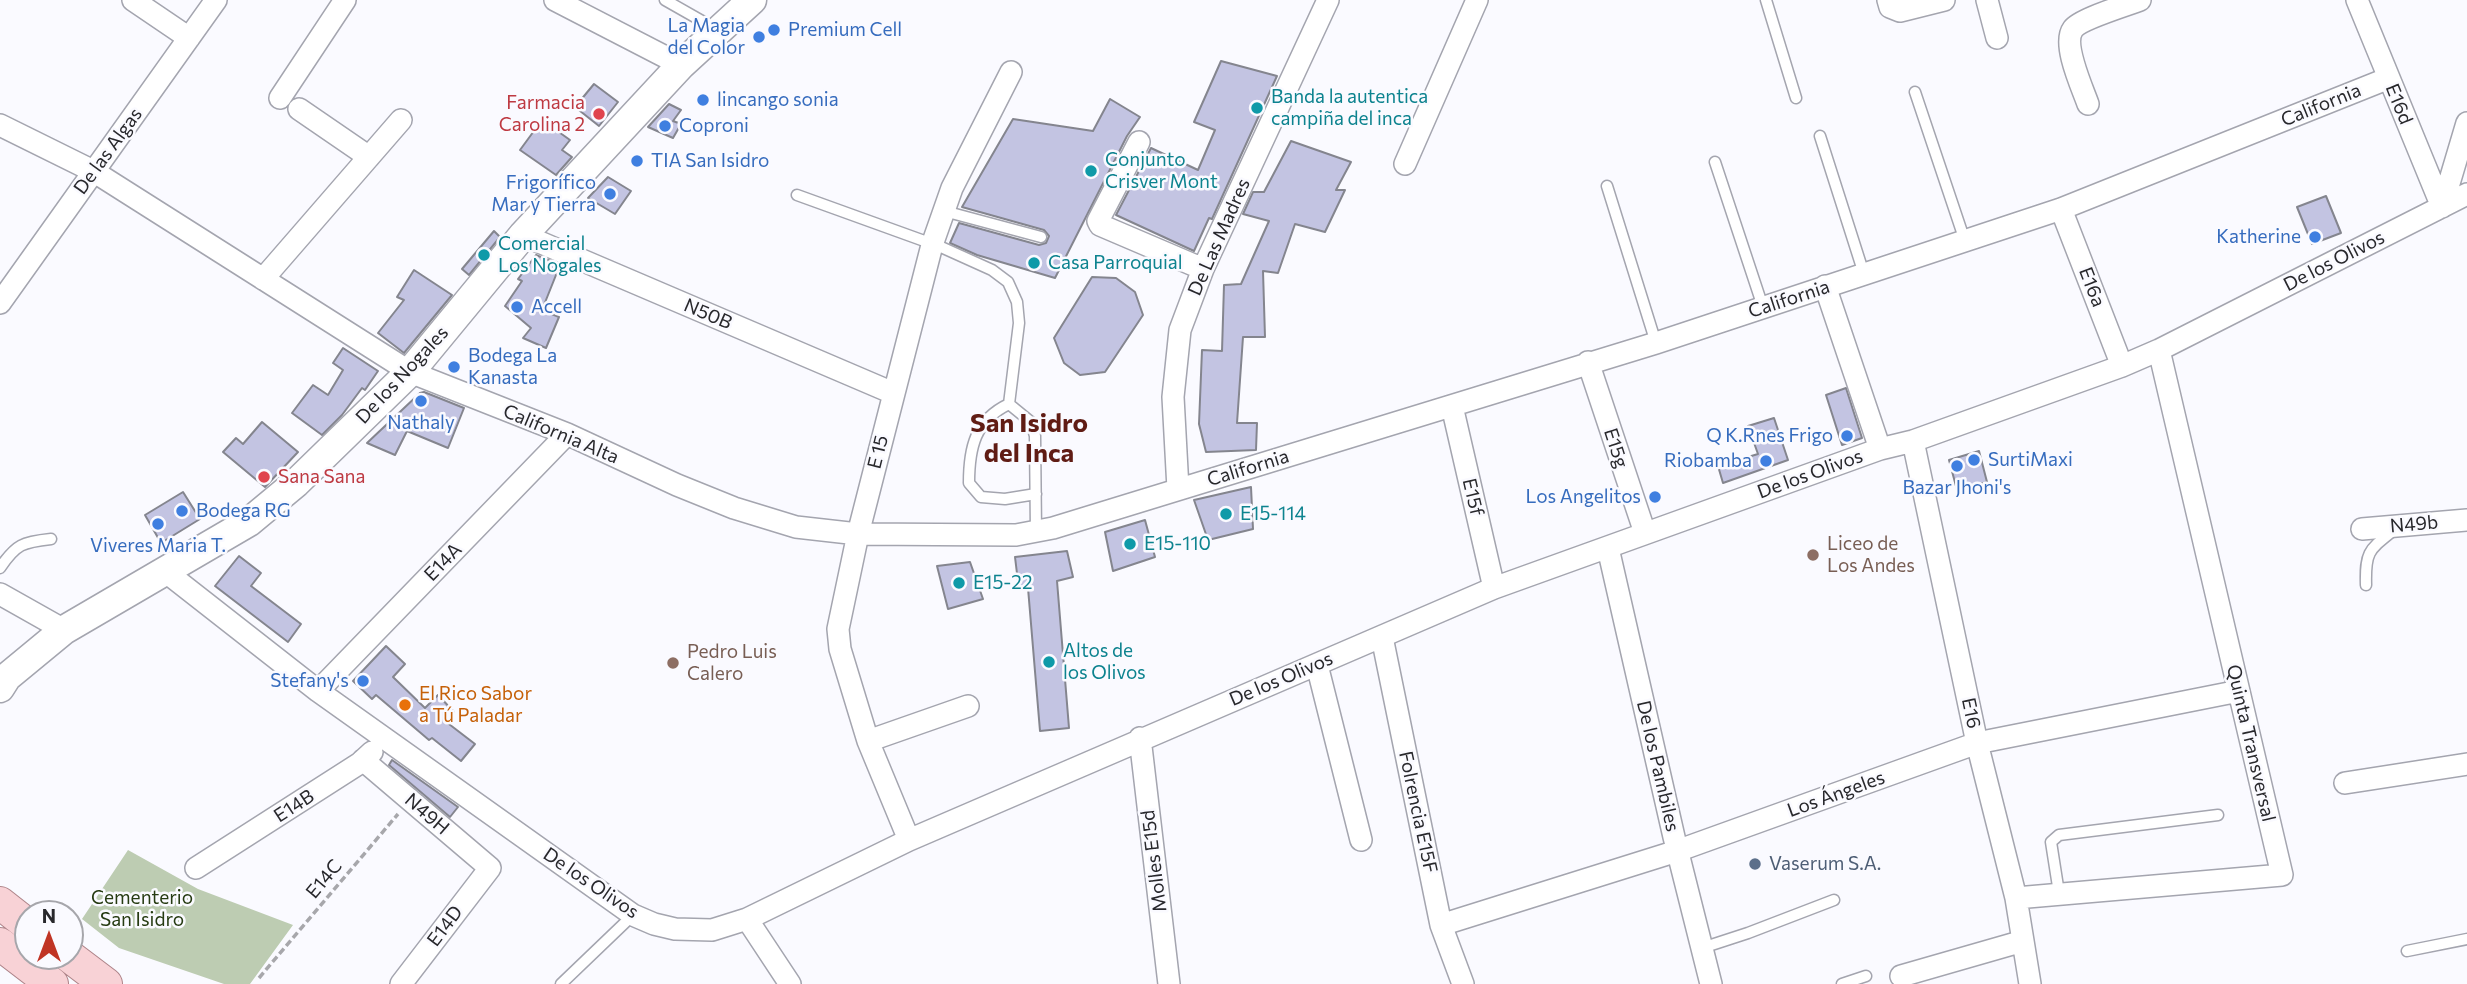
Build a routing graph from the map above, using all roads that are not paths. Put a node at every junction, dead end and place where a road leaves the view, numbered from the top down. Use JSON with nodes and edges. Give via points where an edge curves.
{"nodes":[{"id":1,"x":133,"y":0,"type":"edge"},
{"id":2,"x":216,"y":0,"type":"edge"},
{"id":3,"x":345,"y":0,"type":"edge"},
{"id":4,"x":555,"y":0,"type":"edge"},
{"id":5,"x":665,"y":0,"type":"edge"},
{"id":6,"x":752,"y":0,"type":"edge"},
{"id":7,"x":1328,"y":0,"type":"edge"},
{"id":8,"x":1477,"y":0,"type":"edge"},
{"id":9,"x":1766,"y":0,"type":"edge"},
{"id":10,"x":1888,"y":0,"type":"edge"},
{"id":11,"x":1944,"y":0,"type":"edge"},
{"id":12,"x":1987,"y":0,"type":"edge"},
{"id":13,"x":2140,"y":0,"type":"edge"},
{"id":14,"x":2357,"y":0,"type":"edge"},
{"id":15,"x":718,"y":30,"type":"junction"},
{"id":16,"x":189,"y":38,"type":"junction"},
{"id":17,"x":1997,"y":38,"type":"dead end"},
{"id":18,"x":681,"y":65,"type":"junction"},
{"id":19,"x":1011,"y":72,"type":"dead end"},
{"id":20,"x":2389,"y":78,"type":"junction"},
{"id":21,"x":1915,"y":92,"type":"dead end"},
{"id":22,"x":1796,"y":98,"type":"dead end"},
{"id":23,"x":2088,"y":104,"type":"dead end"},
{"id":24,"x":401,"y":120,"type":"dead end"},
{"id":25,"x":2467,"y":123,"type":"edge"},
{"id":26,"x":0,"y":125,"type":"edge"},
{"id":27,"x":1820,"y":136,"type":"dead end"},
{"id":28,"x":1139,"y":142,"type":"dead end"},
{"id":29,"x":369,"y":157,"type":"junction"},
{"id":30,"x":1715,"y":162,"type":"dead end"},
{"id":31,"x":1405,"y":164,"type":"dead end"},
{"id":32,"x":93,"y":171,"type":"junction"},
{"id":33,"x":1607,"y":187,"type":"dead end"},
{"id":34,"x":2467,"y":194,"type":"edge"},
{"id":35,"x":797,"y":195,"type":"dead end"},
{"id":36,"x":2442,"y":207,"type":"junction"},
{"id":37,"x":2061,"y":209,"type":"junction"},
{"id":38,"x":944,"y":211,"type":"junction"},
{"id":39,"x":523,"y":235,"type":"junction"},
{"id":40,"x":1041,"y":237,"type":"dead end"},
{"id":41,"x":1965,"y":241,"type":"junction"},
{"id":42,"x":932,"y":245,"type":"junction"},
{"id":43,"x":1203,"y":269,"type":"junction"},
{"id":44,"x":1864,"y":274,"type":"junction"},
{"id":45,"x":263,"y":279,"type":"junction"},
{"id":46,"x":1825,"y":286,"type":"junction"},
{"id":47,"x":0,"y":303,"type":"edge"},
{"id":48,"x":1763,"y":307,"type":"junction"},
{"id":49,"x":1656,"y":343,"type":"junction"},
{"id":50,"x":2159,"y":350,"type":"junction"},
{"id":51,"x":1588,"y":362,"type":"junction"},
{"id":52,"x":2122,"y":366,"type":"junction"},
{"id":53,"x":410,"y":372,"type":"junction"},
{"id":54,"x":893,"y":393,"type":"junction"},
{"id":55,"x":1009,"y":404,"type":"junction"},
{"id":56,"x":1452,"y":406,"type":"junction"},
{"id":57,"x":567,"y":434,"type":"junction"},
{"id":58,"x":1913,"y":441,"type":"junction"},
{"id":59,"x":1880,"y":449,"type":"junction"},
{"id":60,"x":1178,"y":489,"type":"junction"},
{"id":61,"x":1036,"y":494,"type":"junction"},
{"id":62,"x":2467,"y":520,"type":"edge"},
{"id":63,"x":2400,"y":526,"type":"junction"},
{"id":64,"x":2362,"y":528,"type":"dead end"},
{"id":65,"x":1036,"y":533,"type":"junction"},
{"id":66,"x":1645,"y":533,"type":"junction"},
{"id":67,"x":858,"y":534,"type":"junction"},
{"id":68,"x":51,"y":539,"type":"dead end"},
{"id":69,"x":1608,"y":548,"type":"junction"},
{"id":70,"x":0,"y":568,"type":"edge"},
{"id":71,"x":166,"y":572,"type":"junction"},
{"id":72,"x":2366,"y":586,"type":"dead end"},
{"id":73,"x":1494,"y":588,"type":"junction"},
{"id":74,"x":0,"y":594,"type":"edge"},
{"id":75,"x":64,"y":630,"type":"junction"},
{"id":76,"x":1382,"y":637,"type":"junction"},
{"id":77,"x":1317,"y":665,"type":"junction"},
{"id":78,"x":0,"y":688,"type":"edge"},
{"id":79,"x":318,"y":691,"type":"junction"},
{"id":80,"x":2239,"y":691,"type":"junction"},
{"id":81,"x":968,"y":706,"type":"dead end"},
{"id":82,"x":387,"y":738,"type":"junction"},
{"id":83,"x":1140,"y":738,"type":"junction"},
{"id":84,"x":868,"y":741,"type":"junction"},
{"id":85,"x":1977,"y":743,"type":"junction"},
{"id":86,"x":363,"y":760,"type":"junction"},
{"id":87,"x":2467,"y":764,"type":"edge"},
{"id":88,"x":2345,"y":783,"type":"dead end"},
{"id":89,"x":2218,"y":815,"type":"dead end"},
{"id":90,"x":909,"y":840,"type":"junction"},
{"id":91,"x":1361,"y":840,"type":"dead end"},
{"id":92,"x":1678,"y":851,"type":"junction"},
{"id":93,"x":196,"y":868,"type":"dead end"},
{"id":94,"x":490,"y":869,"type":"joint"},
{"id":95,"x":2059,"y":893,"type":"junction"},
{"id":96,"x":2016,"y":898,"type":"junction"},
{"id":97,"x":1834,"y":900,"type":"dead end"},
{"id":98,"x":0,"y":903,"type":"edge"},
{"id":99,"x":14,"y":914,"type":"edge"},
{"id":100,"x":633,"y":915,"type":"junction"},
{"id":101,"x":747,"y":919,"type":"junction"},
{"id":102,"x":1441,"y":925,"type":"junction"},
{"id":103,"x":2467,"y":939,"type":"edge"},
{"id":104,"x":2023,"y":941,"type":"junction"},
{"id":105,"x":0,"y":944,"type":"edge"},
{"id":106,"x":1702,"y":948,"type":"junction"},
{"id":107,"x":2407,"y":951,"type":"dead end"},
{"id":108,"x":84,"y":967,"type":"edge"},
{"id":109,"x":1866,"y":976,"type":"dead end"},
{"id":110,"x":1901,"y":976,"type":"dead end"},
{"id":111,"x":52,"y":984,"type":"edge"},
{"id":112,"x":106,"y":984,"type":"edge"},
{"id":113,"x":401,"y":984,"type":"edge"},
{"id":114,"x":561,"y":984,"type":"edge"},
{"id":115,"x":790,"y":984,"type":"edge"},
{"id":116,"x":1169,"y":984,"type":"edge"},
{"id":117,"x":1463,"y":984,"type":"edge"},
{"id":118,"x":1711,"y":984,"type":"edge"},
{"id":119,"x":1842,"y":984,"type":"edge"},
{"id":120,"x":2030,"y":984,"type":"edge"}],
"edges":[{"from":1,"to":16,"type":"street"},
{"from":2,"to":16,"type":"street","name":"De las Algas"},
{"from":3,"to":29,"type":"street","via":[[290,103]]},
{"from":4,"to":18,"type":"street"},
{"from":5,"to":15,"type":"lane"},
{"from":6,"to":15,"type":"street","name":"De los Nogales"},
{"from":7,"to":43,"type":"street","name":"De Las Madres"},
{"from":8,"to":31,"type":"street"},
{"from":9,"to":22,"type":"lane"},
{"from":10,"to":11,"type":"street","via":[[1893,10],[1900,11]]},
{"from":12,"to":17,"type":"street"},
{"from":13,"to":23,"type":"street","via":[[2081,23],[2071,32],[2074,66]]},
{"from":14,"to":20,"type":"street","name":"E16d"},
{"from":15,"to":18,"type":"street","name":"De los Nogales"},
{"from":16,"to":32,"type":"street","name":"De las Algas"},
{"from":18,"to":39,"type":"street","name":"De los Nogales"},
{"from":19,"to":38,"type":"street","name":"E 15"},
{"from":20,"to":36,"type":"street","name":"E16d"},
{"from":20,"to":37,"type":"street","name":"California"},
{"from":21,"to":41,"type":"lane"},
{"from":24,"to":29,"type":"street"},
{"from":25,"to":36,"type":"street"},
{"from":26,"to":32,"type":"street","name":"California Alta"},
{"from":27,"to":44,"type":"lane"},
{"from":28,"to":43,"type":"street","via":[[1098,221],[1100,225]]},
{"from":29,"to":45,"type":"street"},
{"from":30,"to":48,"type":"lane"},
{"from":32,"to":45,"type":"street","name":"California Alta"},
{"from":32,"to":47,"type":"street","name":"De las Algas"},
{"from":33,"to":49,"type":"lane"},
{"from":34,"to":36,"type":"street","name":"De los Olivos"},
{"from":35,"to":42,"type":"lane"},
{"from":36,"to":50,"type":"street","name":"De los Olivos"},
{"from":37,"to":41,"type":"street","name":"California"},
{"from":37,"to":52,"type":"street","name":"E16a"},
{"from":38,"to":40,"type":"lane"},
{"from":38,"to":42,"type":"street","name":"E 15"},
{"from":39,"to":53,"type":"street","name":"De los Nogales"},
{"from":39,"to":54,"type":"street","name":"N50B"},
{"from":41,"to":44,"type":"street","name":"California"},
{"from":42,"to":54,"type":"street","name":"E 15"},
{"from":42,"to":55,"type":"lane","via":[[992,270],[1008,282],[1017,302],[1019,323]]},
{"from":43,"to":60,"type":"street","name":"De Las Madres","via":[[1180,330],[1173,397]]},
{"from":44,"to":46,"type":"street","name":"California"},
{"from":45,"to":53,"type":"street","name":"California Alta"},
{"from":46,"to":48,"type":"street","name":"California"},
{"from":46,"to":59,"type":"street"},
{"from":48,"to":49,"type":"street","name":"California"},
{"from":49,"to":51,"type":"street","name":"California"},
{"from":50,"to":52,"type":"street","name":"De los Olivos"},
{"from":50,"to":80,"type":"street","name":"Quinta Transversal"},
{"from":51,"to":56,"type":"street","name":"California"},
{"from":51,"to":66,"type":"street","name":"E15g"},
{"from":52,"to":58,"type":"street","name":"De los Olivos"},
{"from":53,"to":57,"type":"street","name":"California Alta"},
{"from":53,"to":71,"type":"street","name":"De los Nogales","via":[[258,514]]},
{"from":54,"to":67,"type":"street","name":"E 15"},
{"from":55,"to":61,"type":"lane","via":[[1031,422]]},
{"from":55,"to":61,"type":"lane","via":[[993,411],[974,440],[969,484],[981,497]]},
{"from":56,"to":60,"type":"street","name":"California"},
{"from":56,"to":73,"type":"street","name":"E15f"},
{"from":57,"to":67,"type":"street","name":"California Alta","via":[[744,512],[796,527]]},
{"from":57,"to":79,"type":"street","name":"E14A"},
{"from":58,"to":59,"type":"street","name":"De los Olivos"},
{"from":58,"to":85,"type":"street","name":"E16"},
{"from":59,"to":66,"type":"street","name":"De los Olivos"},
{"from":60,"to":65,"type":"street","name":"California Alta"},
{"from":61,"to":65,"type":"lane"},
{"from":62,"to":63,"type":"street","name":"N49b"},
{"from":63,"to":64,"type":"street","name":"N49b"},
{"from":63,"to":72,"type":"lane","via":[[2369,551]]},
{"from":65,"to":67,"type":"street","name":"California Alta"},
{"from":66,"to":69,"type":"street","name":"De los Olivos"},
{"from":67,"to":84,"type":"street","name":"E 15","via":[[838,640]]},
{"from":68,"to":70,"type":"lane","via":[[18,545]]},
{"from":69,"to":73,"type":"street","name":"De los Olivos"},
{"from":69,"to":92,"type":"street","name":"De los Pambiles"},
{"from":71,"to":75,"type":"street","name":"De los Nogales"},
{"from":71,"to":79,"type":"street","name":"De los Olivos"},
{"from":73,"to":76,"type":"street","name":"De los Olivos"},
{"from":74,"to":75,"type":"street"},
{"from":75,"to":78,"type":"street","name":"De los Nogales"},
{"from":76,"to":77,"type":"street","name":"De los Olivos"},
{"from":76,"to":102,"type":"street","name":"Folrencia E15F"},
{"from":77,"to":83,"type":"street","name":"De los Olivos"},
{"from":77,"to":91,"type":"street"},
{"from":79,"to":82,"type":"street","name":"De los Olivos"},
{"from":80,"to":85,"type":"street","name":"Los Ángeles"},
{"from":80,"to":95,"type":"street","name":"Quinta Transversal","via":[[2282,875]]},
{"from":81,"to":84,"type":"street"},
{"from":82,"to":86,"type":"street","name":"E14B"},
{"from":82,"to":100,"type":"street","name":"De los Olivos"},
{"from":83,"to":90,"type":"street","name":"De los Olivos"},
{"from":83,"to":116,"type":"street","name":"Molles E15d"},
{"from":84,"to":90,"type":"street","name":"E 15"},
{"from":85,"to":92,"type":"street","name":"Los Ángeles"},
{"from":85,"to":96,"type":"street","name":"E16"},
{"from":86,"to":93,"type":"street","name":"E14B"},
{"from":86,"to":94,"type":"street","name":"N49H"},
{"from":87,"to":88,"type":"street"},
{"from":89,"to":95,"type":"lane","via":[[2059,835],[2051,842]]},
{"from":90,"to":101,"type":"street","name":"De los Olivos"},
{"from":92,"to":102,"type":"street","name":"Los Ángeles"},
{"from":92,"to":106,"type":"street","name":"De los Pambiles"},
{"from":94,"to":113,"type":"street","name":"E14D"},
{"from":95,"to":96,"type":"street","name":"Quinta Transversal"},
{"from":96,"to":104,"type":"street","name":"E16"},
{"from":97,"to":106,"type":"lane"},
{"from":98,"to":99,"type":"main road"},
{"from":100,"to":101,"type":"street","name":"De los Olivos","via":[[675,929],[712,930]]},
{"from":100,"to":114,"type":"lane"},
{"from":101,"to":115,"type":"street"},
{"from":102,"to":117,"type":"street","name":"Folrencia E15F"},
{"from":103,"to":107,"type":"lane"},
{"from":104,"to":110,"type":"street"},
{"from":104,"to":120,"type":"street","name":"E16"},
{"from":105,"to":111,"type":"main road"},
{"from":106,"to":118,"type":"street","name":"De los Pambiles"},
{"from":108,"to":112,"type":"main road"},
{"from":109,"to":119,"type":"lane"}]}
